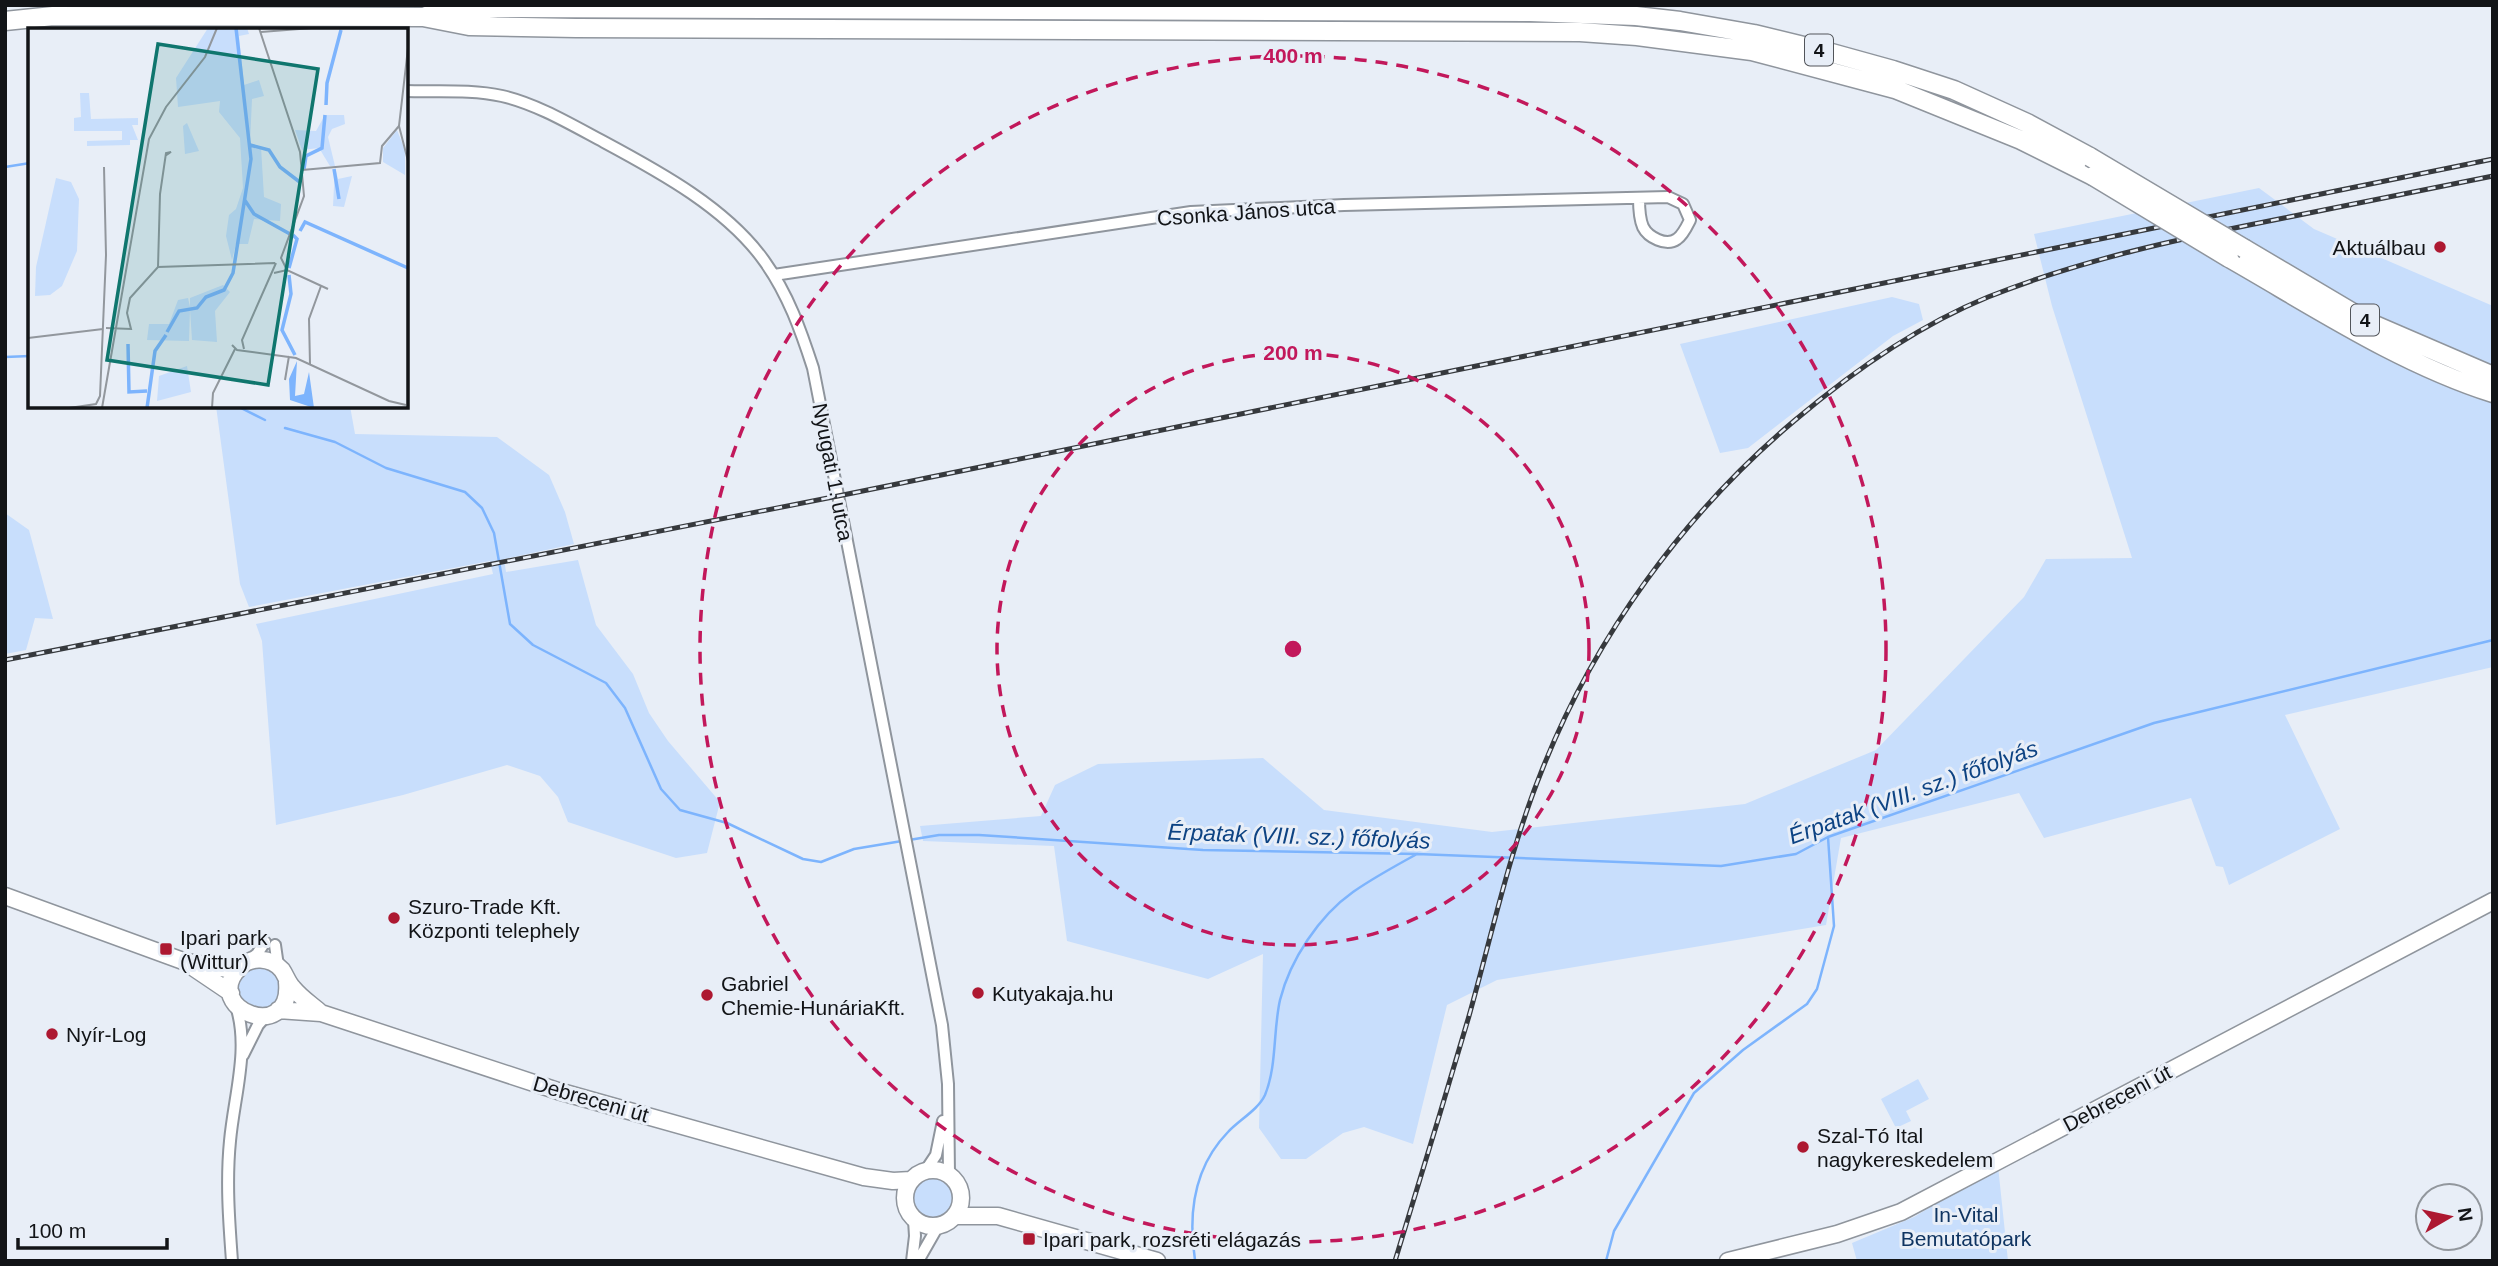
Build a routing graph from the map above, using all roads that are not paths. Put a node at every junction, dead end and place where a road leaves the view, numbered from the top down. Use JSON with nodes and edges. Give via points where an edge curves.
{"nodes":[{"id":1,"x":206,"y":5,"type":"edge"},
{"id":2,"x":289,"y":5,"type":"edge"},
{"id":3,"x":5,"y":9,"type":"edge"},
{"id":4,"x":53,"y":16,"type":"junction"},
{"id":5,"x":186,"y":16,"type":"junction"},
{"id":6,"x":313,"y":16,"type":"junction"},
{"id":7,"x":247,"y":17,"type":"edge"},
{"id":8,"x":423,"y":17,"type":"junction"},
{"id":9,"x":5,"y":21,"type":"edge"},
{"id":10,"x":214,"y":28,"type":"edge"},
{"id":11,"x":286,"y":28,"type":"edge"},
{"id":12,"x":408,"y":91,"type":"edge"},
{"id":13,"x":1639,"y":198,"type":"junction"},
{"id":14,"x":774,"y":275,"type":"junction"},
{"id":15,"x":2493,"y":376,"type":"edge"},
{"id":16,"x":2493,"y":393,"type":"edge"},
{"id":17,"x":5,"y":897,"type":"edge"},
{"id":18,"x":2493,"y":901,"type":"edge"},
{"id":19,"x":183,"y":961,"type":"junction"},
{"id":20,"x":278,"y":966,"type":"junction"},
{"id":21,"x":241,"y":967,"type":"junction"},
{"id":22,"x":287,"y":982,"type":"junction"},
{"id":23,"x":234,"y":999,"type":"junction"},
{"id":24,"x":272,"y":1013,"type":"junction"},
{"id":25,"x":321,"y":1013,"type":"junction"},
{"id":26,"x":242,"y":1057,"type":"junction"},
{"id":27,"x":948,"y":1094,"type":"junction"},
{"id":28,"x":926,"y":1170,"type":"junction"},
{"id":29,"x":949,"y":1175,"type":"junction"},
{"id":30,"x":864,"y":1177,"type":"junction"},
{"id":31,"x":911,"y":1180,"type":"junction"},
{"id":32,"x":961,"y":1191,"type":"junction"},
{"id":33,"x":905,"y":1204,"type":"junction"},
{"id":34,"x":956,"y":1216,"type":"junction"},
{"id":35,"x":998,"y":1216,"type":"junction"},
{"id":36,"x":914,"y":1220,"type":"junction"},
{"id":37,"x":938,"y":1226,"type":"junction"},
{"id":38,"x":232,"y":1261,"type":"edge"},
{"id":39,"x":912,"y":1261,"type":"edge"},
{"id":40,"x":918,"y":1261,"type":"edge"},
{"id":41,"x":1157,"y":1261,"type":"edge"},
{"id":42,"x":1728,"y":1261,"type":"edge"}],
"edges":[{"from":1,"to":5,"type":"main road"},
{"from":2,"to":6,"type":"main road"},
{"from":3,"to":4,"type":"main road","number":"4"},
{"from":4,"to":5,"type":"main road","number":"4"},
{"from":4,"to":9,"type":"main road","number":"4"},
{"from":5,"to":7,"type":"main road","number":"4"},
{"from":5,"to":10,"type":"main road"},
{"from":6,"to":7,"type":"main road","number":"4"},
{"from":6,"to":8,"type":"main road","number":"4"},
{"from":6,"to":11,"type":"main road"},
{"from":8,"to":15,"type":"main road","number":"4","bridge":true,"via":[[446,10],[487,8],[1530,12],[1636,16],[1754,34],[1893,70],[1954,90],[2027,123],[2370,323]]},
{"from":8,"to":16,"type":"main road","number":"4","bridge":true,"via":[[469,26],[576,28],[1532,30],[1637,36],[1752,51],[1895,89],[2021,140],[2093,176],[2418,364]]},
{"from":12,"to":14,"type":"street","name":"Nyugati 1. utca","via":[[502,96],[575,127],[650,167],[723,217]]},
{"from":13,"to":13,"type":"street","name":"Csonka János utca","via":[[1668,197],[1683,204],[1690,220],[1678,239],[1655,239],[1644,229]]},
{"from":13,"to":14,"type":"street","name":"Csonka János utca","via":[[1191,212]]},
{"from":14,"to":27,"type":"street","name":"Nyugati 1. utca","via":[[813,368],[942,1025]]},
{"from":17,"to":19,"type":"street"},
{"from":18,"to":42,"type":"street","name":"Debreceni út","via":[[1901,1212],[1837,1234]]},
{"from":19,"to":21,"type":"street"},
{"from":19,"to":23,"type":"street"},
{"from":20,"to":21,"type":"street","via":[[262,960]]},
{"from":20,"to":21,"type":"street","via":[[270,944]]},
{"from":20,"to":22,"type":"street"},
{"from":21,"to":23,"type":"street","via":[[233,977]]},
{"from":22,"to":24,"type":"street","via":[[287,997]]},
{"from":22,"to":25,"type":"street"},
{"from":23,"to":24,"type":"street","via":[[250,1016]]},
{"from":23,"to":26,"type":"street","via":[[242,1030]]},
{"from":24,"to":25,"type":"street"},
{"from":24,"to":26,"type":"street","via":[[258,1024]]},
{"from":25,"to":30,"type":"street","name":"Debreceni út","via":[[558,1090]]},
{"from":26,"to":38,"type":"street","via":[[229,1164]]},
{"from":27,"to":28,"type":"street","name":"Nyugati 1. utca","via":[[936,1155]]},
{"from":27,"to":29,"type":"street","name":"Nyugati 1. utca"},
{"from":28,"to":29,"type":"street"},
{"from":28,"to":31,"type":"street"},
{"from":29,"to":32,"type":"street"},
{"from":30,"to":31,"type":"street"},
{"from":30,"to":33,"type":"street"},
{"from":31,"to":33,"type":"street"},
{"from":32,"to":34,"type":"street"},
{"from":32,"to":35,"type":"street"},
{"from":33,"to":36,"type":"street"},
{"from":34,"to":35,"type":"street"},
{"from":34,"to":37,"type":"street"},
{"from":35,"to":41,"type":"street"},
{"from":36,"to":37,"type":"street"},
{"from":36,"to":39,"type":"street"},
{"from":37,"to":40,"type":"street"}]}
